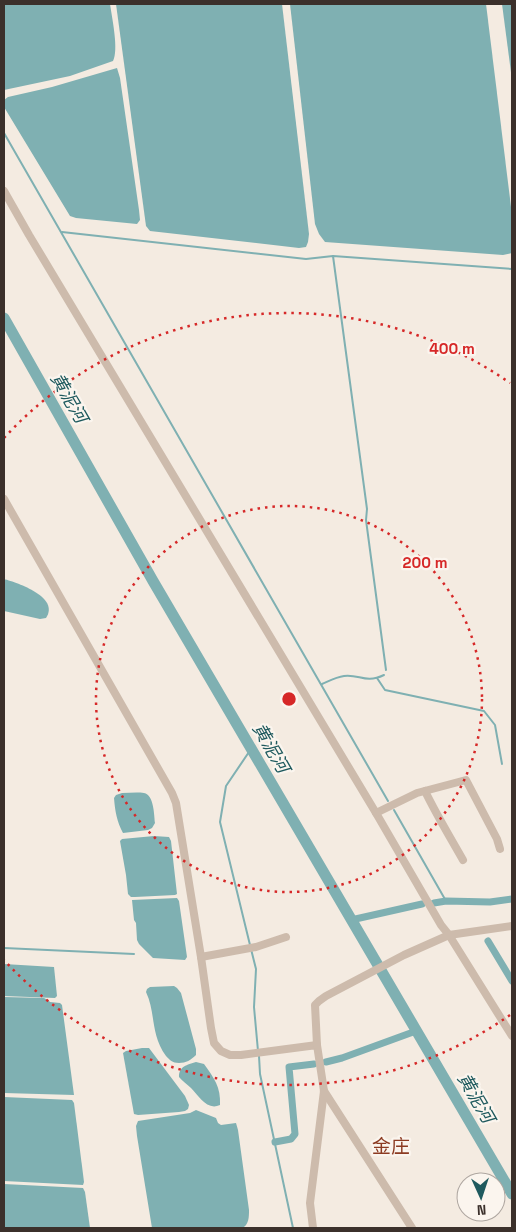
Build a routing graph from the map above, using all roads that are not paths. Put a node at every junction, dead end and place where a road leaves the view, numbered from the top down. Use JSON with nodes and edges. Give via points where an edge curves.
{"nodes":[{"id":1,"x":4,"y":191,"type":"edge"},
{"id":2,"x":4,"y":499,"type":"edge"},
{"id":3,"x":424,"y":791,"type":"junction"},
{"id":4,"x":376,"y":813,"type":"junction"},
{"id":5,"x":500,"y":849,"type":"dead end"},
{"id":6,"x":463,"y":860,"type":"dead end"},
{"id":7,"x":512,"y":926,"type":"edge"},
{"id":8,"x":449,"y":935,"type":"junction"},
{"id":9,"x":286,"y":937,"type":"dead end"},
{"id":10,"x":201,"y":957,"type":"junction"},
{"id":11,"x":512,"y":1036,"type":"edge"},
{"id":12,"x":317,"y":1045,"type":"junction"},
{"id":13,"x":324,"y":1090,"type":"junction"},
{"id":14,"x":313,"y":1228,"type":"edge"},
{"id":15,"x":412,"y":1228,"type":"edge"}],
"edges":[{"from":1,"to":4,"type":"street"},
{"from":2,"to":10,"type":"street","via":[[172,793],[179,817]]},
{"from":3,"to":4,"type":"street"},
{"from":3,"to":5,"type":"street","via":[[466,780]]},
{"from":3,"to":6,"type":"street"},
{"from":4,"to":8,"type":"street"},
{"from":7,"to":8,"type":"street"},
{"from":8,"to":11,"type":"street"},
{"from":8,"to":12,"type":"street","via":[[319,1000],[315,1005]]},
{"from":9,"to":10,"type":"street"},
{"from":10,"to":12,"type":"street","via":[[214,1043],[221,1051],[241,1055]]},
{"from":12,"to":13,"type":"street"},
{"from":13,"to":14,"type":"street","via":[[310,1203]]},
{"from":13,"to":15,"type":"street"}]}
